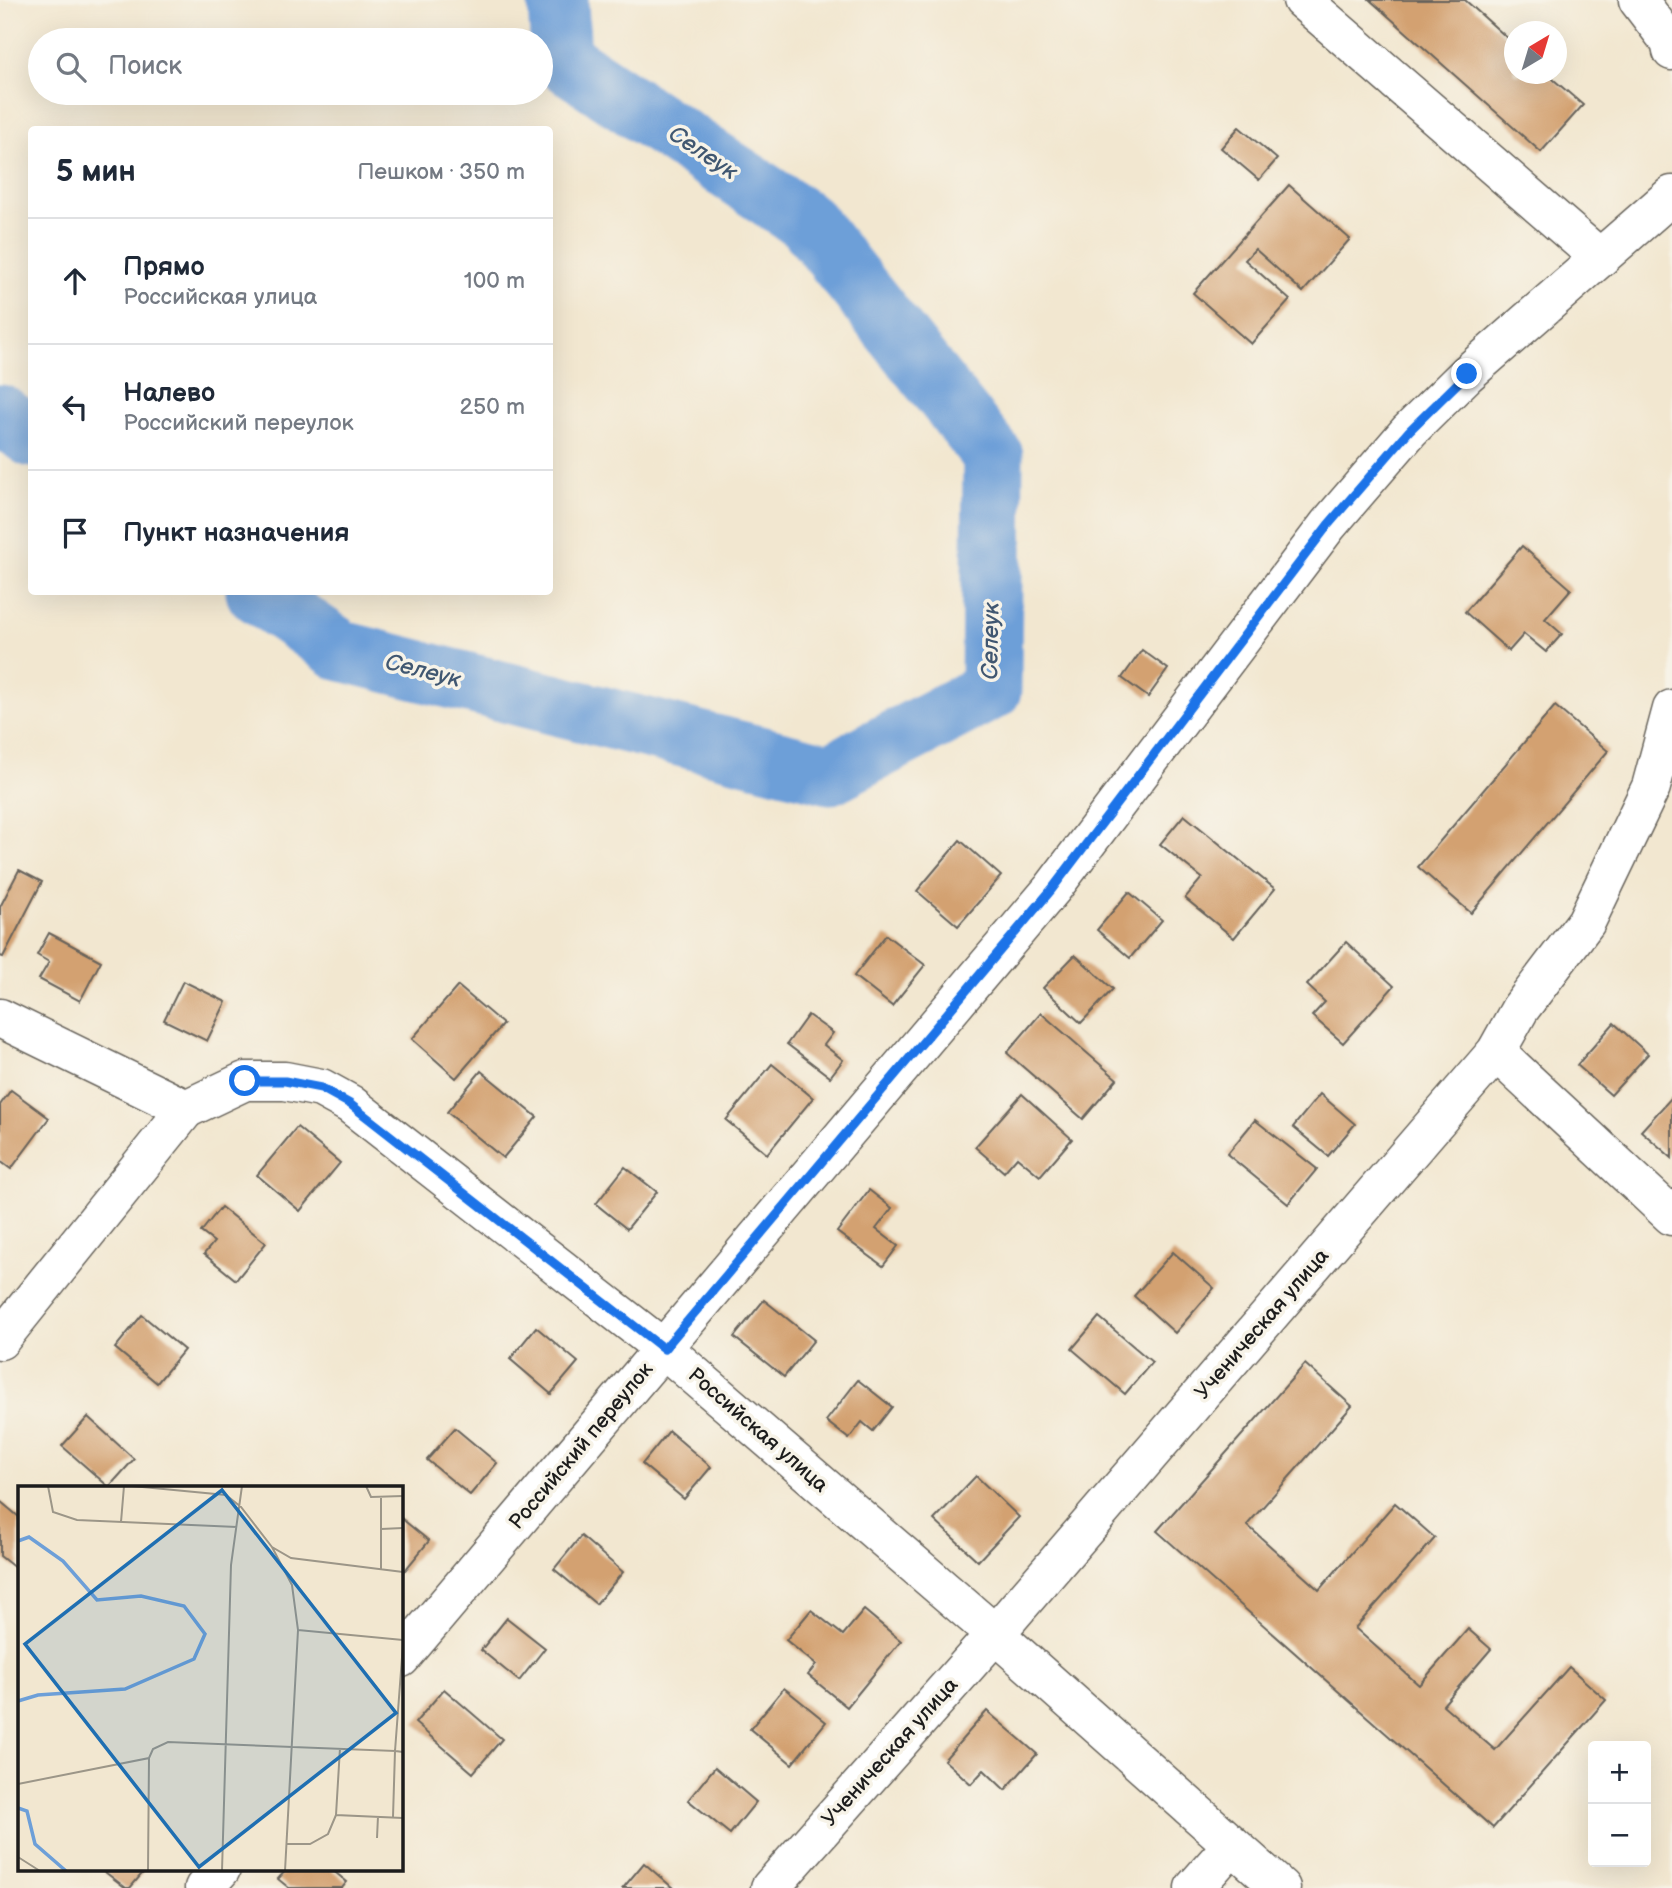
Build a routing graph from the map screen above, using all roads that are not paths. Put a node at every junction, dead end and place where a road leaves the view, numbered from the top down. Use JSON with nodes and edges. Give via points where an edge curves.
{"nodes":[{"id":1,"x":1302,"y":0,"type":"edge"},
{"id":2,"x":1638,"y":0,"type":"edge"},
{"id":3,"x":1672,"y":51,"type":"edge"},
{"id":4,"x":1672,"y":195,"type":"edge"},
{"id":5,"x":1600,"y":258,"type":"junction"},
{"id":6,"x":1672,"y":709,"type":"edge"},
{"id":7,"x":0,"y":1018,"type":"edge"},
{"id":8,"x":1496,"y":1052,"type":"junction"},
{"id":9,"x":186,"y":1110,"type":"junction"},
{"id":10,"x":1672,"y":1216,"type":"edge"},
{"id":11,"x":0,"y":1340,"type":"edge"},
{"id":12,"x":664,"y":1349,"type":"junction"},
{"id":13,"x":995,"y":1634,"type":"junction"},
{"id":14,"x":402,"y":1657,"type":"edge"},
{"id":15,"x":1232,"y":1845,"type":"junction"},
{"id":16,"x":220,"y":1870,"type":"edge"},
{"id":17,"x":204,"y":1888,"type":"edge"},
{"id":18,"x":770,"y":1888,"type":"edge"},
{"id":19,"x":1194,"y":1888,"type":"edge"},
{"id":20,"x":1282,"y":1888,"type":"edge"}],
"edges":[{"from":1,"to":5,"type":"street"},
{"from":2,"to":3,"type":"street"},
{"from":4,"to":5,"type":"street","name":"Российский переулок"},
{"from":5,"to":12,"type":"street","name":"Российский переулок","via":[[1467,374],[1409,431],[1328,525],[1052,889]]},
{"from":6,"to":8,"type":"street","name":"Ученическая улица","via":[[1651,787],[1586,922],[1520,1009]]},
{"from":7,"to":9,"type":"street"},
{"from":8,"to":10,"type":"street"},
{"from":8,"to":13,"type":"street","name":"Ученическая улица"},
{"from":9,"to":11,"type":"street"},
{"from":9,"to":12,"type":"street","name":"Российская улица","via":[[245,1081],[285,1081],[321,1088],[350,1104]]},
{"from":12,"to":13,"type":"street","name":"Российская улица"},
{"from":12,"to":14,"type":"street","name":"Российский переулок"},
{"from":13,"to":15,"type":"street","name":"Российская улица"},
{"from":13,"to":18,"type":"street","name":"Ученическая улица"},
{"from":15,"to":19,"type":"street"},
{"from":15,"to":20,"type":"street","name":"Российская улица"},
{"from":16,"to":17,"type":"street"}]}
